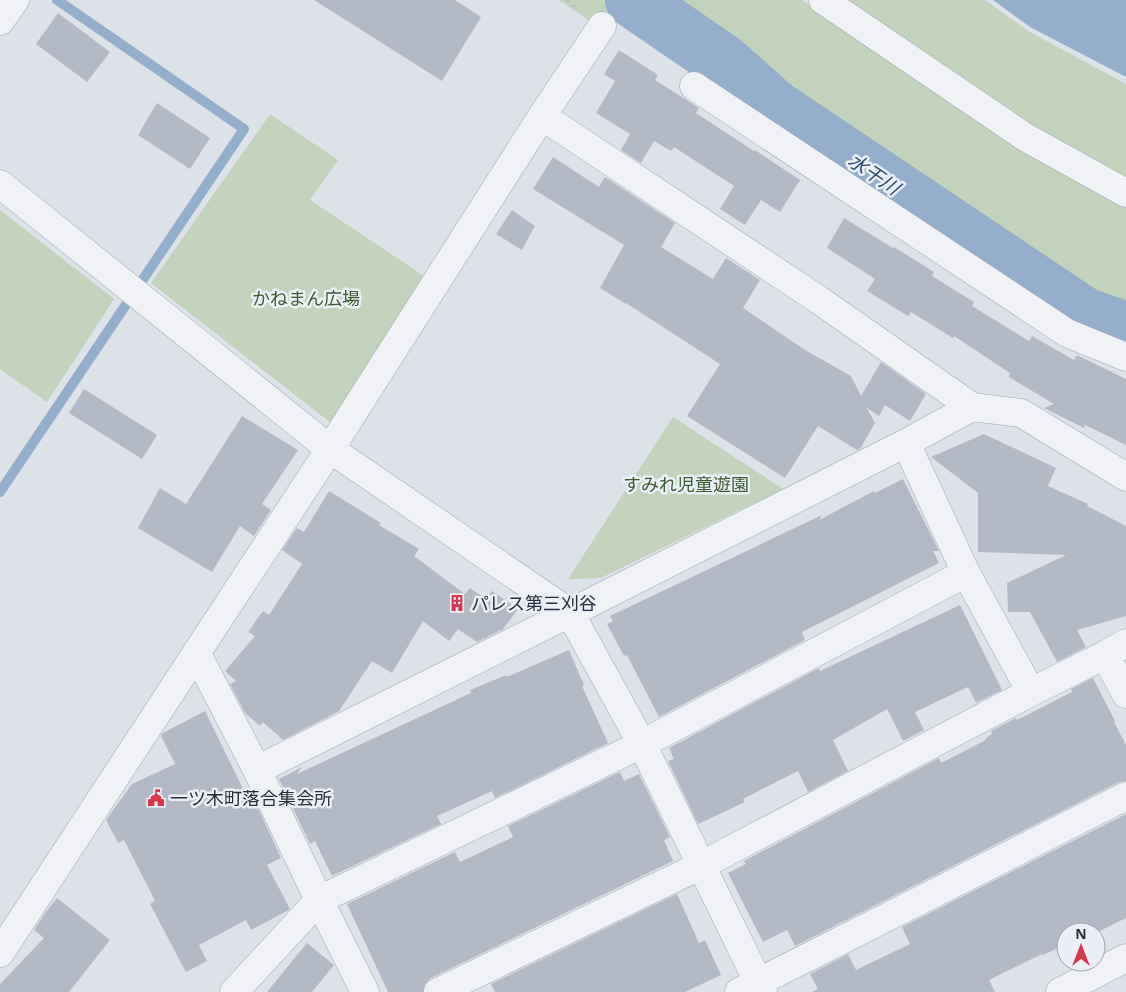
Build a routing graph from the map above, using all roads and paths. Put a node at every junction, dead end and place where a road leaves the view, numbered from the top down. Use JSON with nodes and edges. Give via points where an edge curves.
{"nodes":[{"id":1,"x":15,"y":0,"type":"edge"},
{"id":2,"x":824,"y":0,"type":"edge"},
{"id":3,"x":0,"y":21,"type":"edge"},
{"id":4,"x":602,"y":26,"type":"dead end"},
{"id":5,"x":694,"y":86,"type":"dead end"},
{"id":6,"x":542,"y":116,"type":"junction"},
{"id":7,"x":0,"y":184,"type":"edge"},
{"id":8,"x":1126,"y":193,"type":"edge"},
{"id":9,"x":1126,"y":356,"type":"edge"},
{"id":10,"x":972,"y":407,"type":"junction"},
{"id":11,"x":906,"y":443,"type":"junction"},
{"id":12,"x":330,"y":449,"type":"junction"},
{"id":13,"x":1126,"y":478,"type":"edge"},
{"id":14,"x":966,"y":573,"type":"junction"},
{"id":15,"x":570,"y":613,"type":"junction"},
{"id":16,"x":1116,"y":649,"type":"edge"},
{"id":17,"x":197,"y":654,"type":"junction"},
{"id":18,"x":1031,"y":692,"type":"junction"},
{"id":19,"x":1126,"y":694,"type":"edge"},
{"id":20,"x":642,"y":744,"type":"junction"},
{"id":21,"x":257,"y":770,"type":"junction"},
{"id":22,"x":1126,"y":796,"type":"edge"},
{"id":23,"x":702,"y":865,"type":"junction"},
{"id":24,"x":319,"y":900,"type":"junction"},
{"id":25,"x":0,"y":953,"type":"edge"},
{"id":26,"x":1126,"y":958,"type":"edge"},
{"id":27,"x":754,"y":989,"type":"edge"},
{"id":28,"x":234,"y":992,"type":"edge"},
{"id":29,"x":365,"y":992,"type":"edge"},
{"id":30,"x":438,"y":992,"type":"edge"},
{"id":31,"x":1060,"y":992,"type":"edge"}],
"edges":[{"from":1,"to":3,"type":"street"},
{"from":2,"to":8,"type":"street","via":[[1024,137]]},
{"from":4,"to":6,"type":"street"},
{"from":5,"to":9,"type":"street","via":[[1067,333]]},
{"from":6,"to":10,"type":"street","via":[[811,295]]},
{"from":6,"to":12,"type":"street"},
{"from":7,"to":12,"type":"street"},
{"from":10,"to":11,"type":"street"},
{"from":10,"to":13,"type":"street","via":[[1021,413]]},
{"from":11,"to":14,"type":"street"},
{"from":11,"to":15,"type":"street"},
{"from":12,"to":15,"type":"street"},
{"from":12,"to":17,"type":"street"},
{"from":14,"to":18,"type":"street"},
{"from":14,"to":20,"type":"street"},
{"from":15,"to":20,"type":"street"},
{"from":15,"to":21,"type":"street"},
{"from":16,"to":18,"type":"street"},
{"from":16,"to":19,"type":"street"},
{"from":17,"to":21,"type":"street"},
{"from":17,"to":25,"type":"street"},
{"from":18,"to":23,"type":"street"},
{"from":20,"to":23,"type":"street"},
{"from":20,"to":24,"type":"street"},
{"from":21,"to":24,"type":"street"},
{"from":22,"to":27,"type":"street"},
{"from":23,"to":27,"type":"street"},
{"from":23,"to":30,"type":"street"},
{"from":24,"to":28,"type":"street"},
{"from":24,"to":29,"type":"street"},
{"from":26,"to":31,"type":"street"}]}
